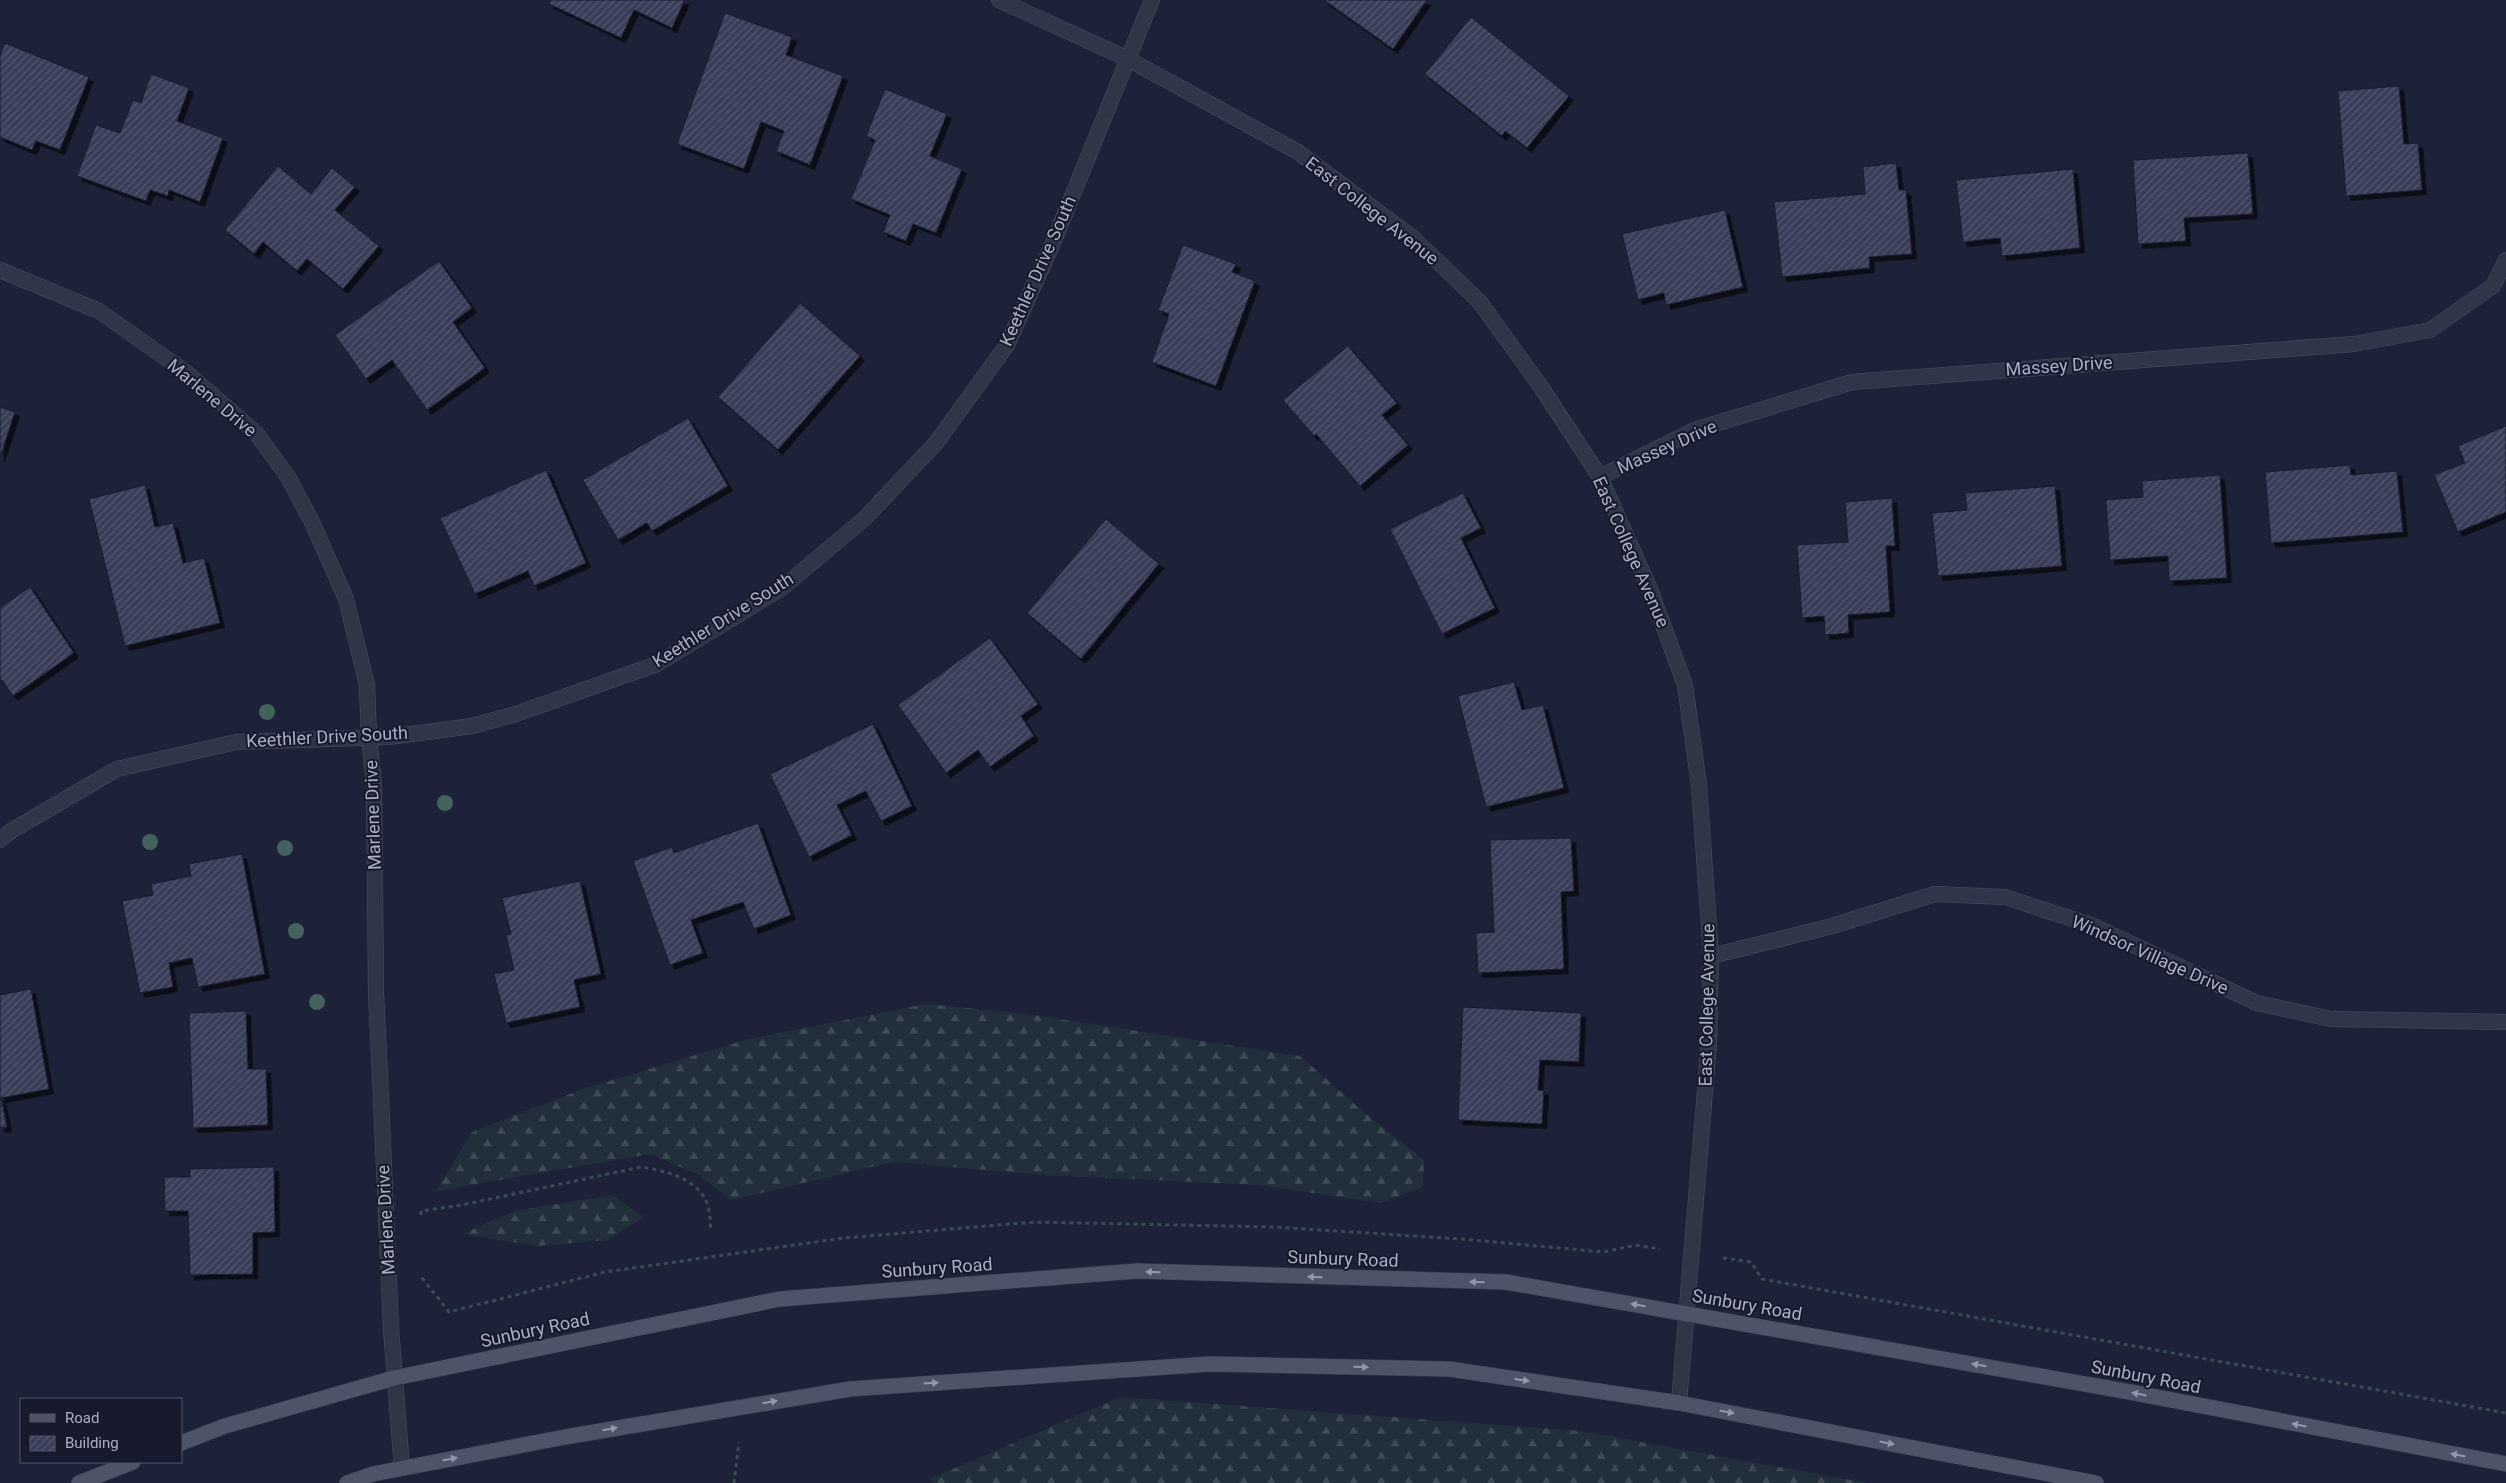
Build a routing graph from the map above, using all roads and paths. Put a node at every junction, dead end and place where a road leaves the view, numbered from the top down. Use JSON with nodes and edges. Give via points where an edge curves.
{"nodes":[{"id":1,"x":999,"y":0,"type":"edge"},
{"id":2,"x":1152,"y":0,"type":"edge"},
{"id":3,"x":1128,"y":59,"type":"junction"},
{"id":4,"x":2506,"y":260,"type":"edge"},
{"id":5,"x":0,"y":270,"type":"edge"},
{"id":6,"x":1600,"y":477,"type":"junction"},
{"id":7,"x":369,"y":738,"type":"junction"},
{"id":8,"x":0,"y":840,"type":"edge"},
{"id":9,"x":1712,"y":956,"type":"junction"},
{"id":10,"x":2506,"y":1022,"type":"edge"},
{"id":11,"x":421,"y":1220,"type":"dead end"},
{"id":12,"x":712,"y":1230,"type":"dead end"},
{"id":13,"x":1751,"y":1262,"type":"dead end"},
{"id":14,"x":420,"y":1276,"type":"dead end"},
{"id":15,"x":449,"y":1312,"type":"dead end"},
{"id":16,"x":1686,"y":1313,"type":"junction"},
{"id":17,"x":394,"y":1378,"type":"junction"},
{"id":18,"x":1679,"y":1403,"type":"junction"},
{"id":19,"x":2506,"y":1413,"type":"edge"},
{"id":20,"x":739,"y":1442,"type":"dead end"},
{"id":21,"x":182,"y":1443,"type":"edge"},
{"id":22,"x":130,"y":1463,"type":"edge"},
{"id":23,"x":2506,"y":1464,"type":"edge"},
{"id":24,"x":402,"y":1468,"type":"junction"},
{"id":25,"x":79,"y":1483,"type":"edge"},
{"id":26,"x":347,"y":1483,"type":"edge"},
{"id":27,"x":734,"y":1483,"type":"edge"},
{"id":28,"x":2096,"y":1483,"type":"edge"}],
"edges":[{"from":1,"to":3,"type":"street","name":"East College Avenue"},
{"from":2,"to":3,"type":"street","name":"Keethler Drive South"},
{"from":3,"to":6,"type":"street","name":"East College Avenue","via":[[1298,152],[1413,238],[1479,301]]},
{"from":3,"to":7,"type":"street","name":"Keethler Drive South","via":[[1053,243],[1007,345],[936,443],[864,519],[782,588],[657,664],[480,724]]},
{"from":4,"to":6,"type":"street","name":"Massey Drive","via":[[2493,286],[2430,330],[2354,344],[1852,382],[1695,430]]},
{"from":5,"to":7,"type":"street","name":"Marlene Drive","via":[[99,312],[187,373],[256,433],[288,477],[346,599],[367,685]]},
{"from":6,"to":9,"type":"street","name":"East College Avenue","via":[[1650,589],[1685,684],[1699,785]]},
{"from":7,"to":8,"type":"street","name":"Keethler Drive South","via":[[236,742],[117,769],[10,831]]},
{"from":7,"to":17,"type":"street","name":"Marlene Drive","via":[[374,784],[376,993]]},
{"from":9,"to":10,"type":"street","name":"Windsor Village Drive","via":[[1832,926],[1935,894],[2005,897],[2091,925],[2257,1003],[2331,1019]]},
{"from":9,"to":16,"type":"street","name":"East College Avenue","via":[[1705,1106]]},
{"from":11,"to":12,"type":"path","via":[[421,1211],[641,1168],[671,1171],[696,1188],[708,1205]]},
{"from":13,"to":19,"type":"path","via":[[1762,1279]]},
{"from":14,"to":15,"type":"path"},
{"from":16,"to":17,"type":"main road","name":"Sunbury Road","one_way":true,"via":[[1506,1282],[1137,1271],[780,1299]]},
{"from":16,"to":18,"type":"street","name":"East College Avenue"},
{"from":23,"to":16,"type":"main road","name":"Sunbury Road","one_way":true,"via":[[2140,1394]]},
{"from":17,"to":21,"type":"main road","name":"Sunbury Road","via":[[225,1426]]},
{"from":17,"to":24,"type":"street","name":"Marlene Drive"},
{"from":24,"to":18,"type":"main road","one_way":true,"via":[[850,1389],[1210,1364],[1450,1369]]},
{"from":18,"to":28,"type":"main road","one_way":true},
{"from":20,"to":27,"type":"path"},
{"from":22,"to":25,"type":"main road"},
{"from":24,"to":26,"type":"main road"}]}
